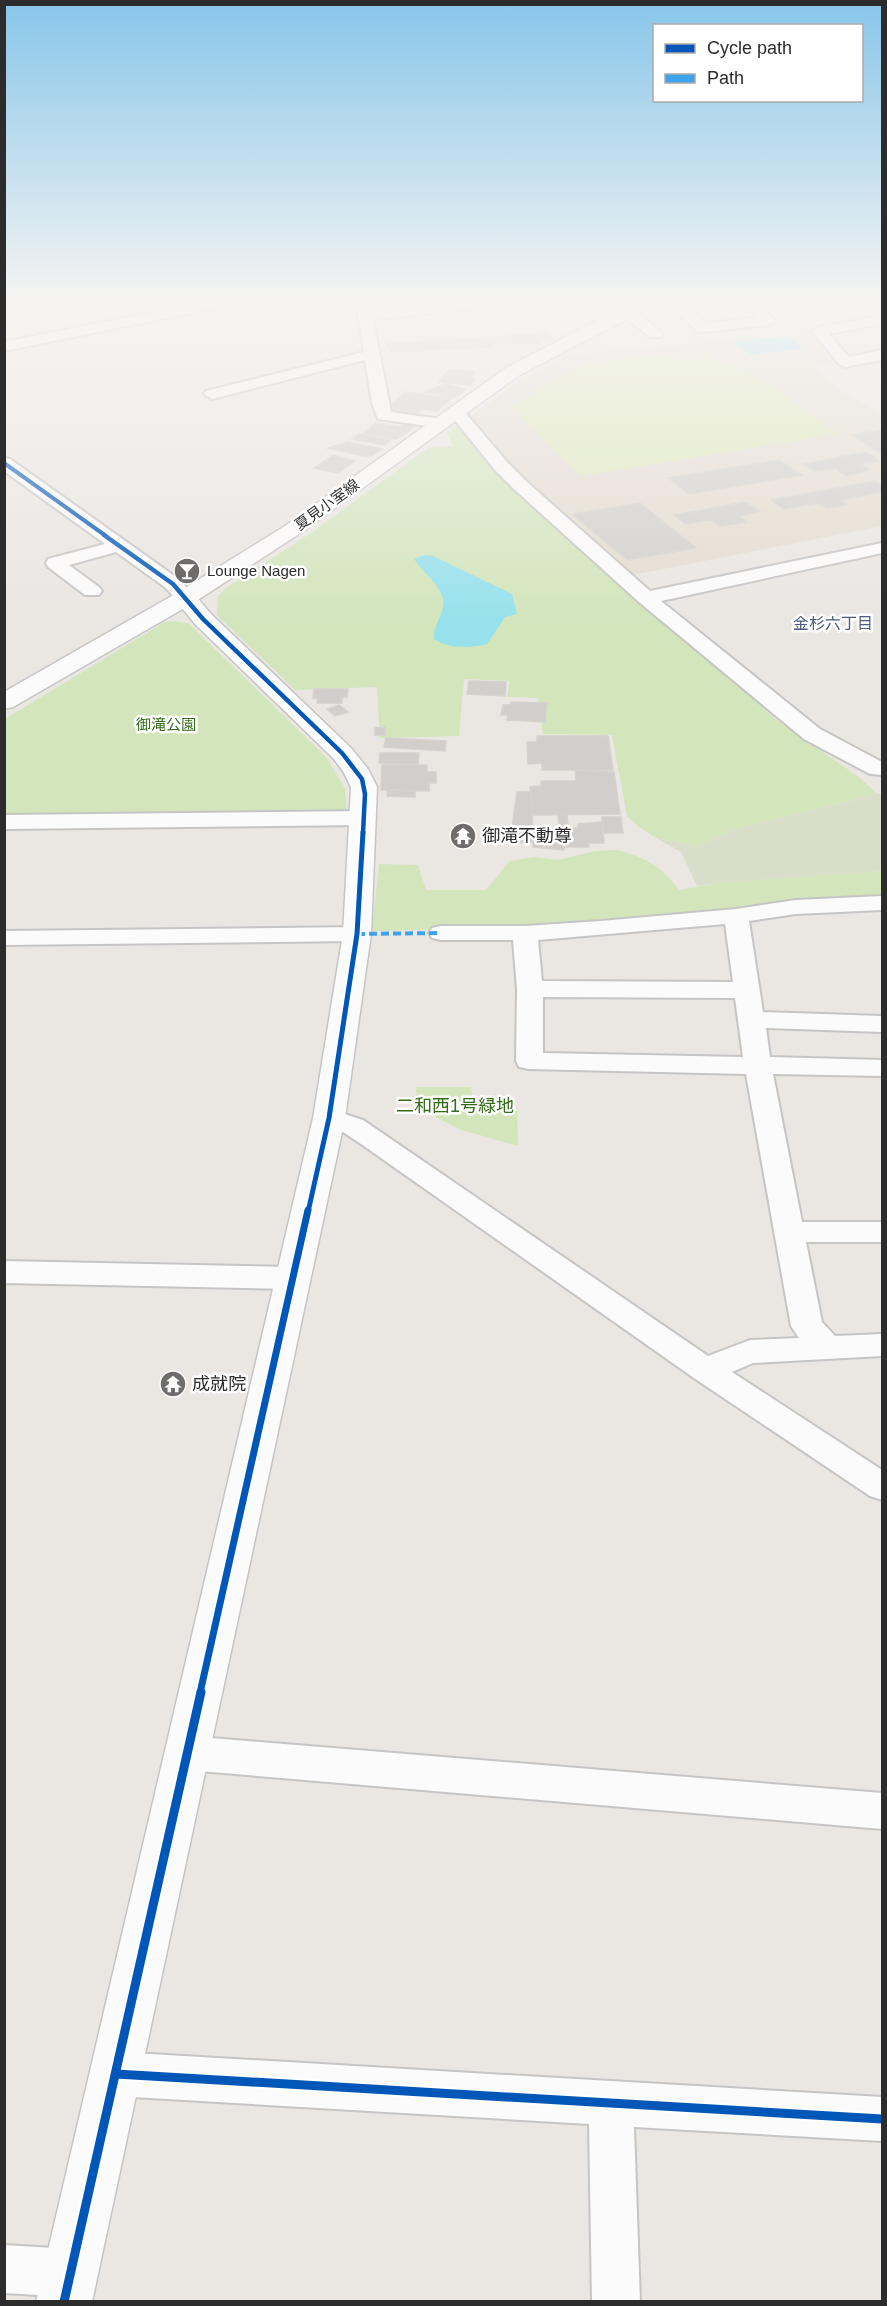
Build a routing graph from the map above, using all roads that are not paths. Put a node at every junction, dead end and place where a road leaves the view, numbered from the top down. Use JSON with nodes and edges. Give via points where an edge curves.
{"nodes":[{"id":1,"x":383,"y":410,"type":"edge"},
{"id":2,"x":460,"y":410,"type":"edge"},
{"id":3,"x":449,"y":418,"type":"junction"},
{"id":4,"x":4,"y":463,"type":"edge"},
{"id":5,"x":118,"y":546,"type":"junction"},
{"id":6,"x":882,"y":548,"type":"edge"},
{"id":7,"x":92,"y":591,"type":"dead end"},
{"id":8,"x":185,"y":598,"type":"junction"},
{"id":9,"x":646,"y":598,"type":"junction"},
{"id":10,"x":4,"y":702,"type":"edge"},
{"id":11,"x":882,"y":768,"type":"edge"},
{"id":12,"x":364,"y":818,"type":"junction"},
{"id":13,"x":4,"y":822,"type":"edge"},
{"id":14,"x":882,"y":903,"type":"edge"},
{"id":15,"x":736,"y":916,"type":"junction"},
{"id":16,"x":441,"y":933,"type":"dead end"},
{"id":17,"x":525,"y":933,"type":"junction"},
{"id":18,"x":357,"y":934,"type":"junction"},
{"id":19,"x":4,"y":938,"type":"edge"},
{"id":20,"x":530,"y":989,"type":"junction"},
{"id":21,"x":747,"y":990,"type":"junction"},
{"id":22,"x":750,"y":1020,"type":"junction"},
{"id":23,"x":882,"y":1024,"type":"edge"},
{"id":24,"x":758,"y":1066,"type":"junction"},
{"id":25,"x":882,"y":1068,"type":"edge"},
{"id":26,"x":329,"y":1118,"type":"junction"},
{"id":27,"x":789,"y":1232,"type":"junction"},
{"id":28,"x":882,"y":1232,"type":"edge"},
{"id":29,"x":4,"y":1272,"type":"edge"},
{"id":30,"x":293,"y":1278,"type":"junction"},
{"id":31,"x":882,"y":1345,"type":"edge"},
{"id":32,"x":826,"y":1346,"type":"junction"},
{"id":33,"x":705,"y":1370,"type":"junction"},
{"id":34,"x":882,"y":1487,"type":"edge"},
{"id":35,"x":187,"y":1753,"type":"junction"},
{"id":36,"x":882,"y":1812,"type":"edge"},
{"id":37,"x":116,"y":2074,"type":"junction"},
{"id":38,"x":611,"y":2102,"type":"junction"},
{"id":39,"x":882,"y":2119,"type":"edge"},
{"id":40,"x":4,"y":2269,"type":"edge"},
{"id":41,"x":67,"y":2287,"type":"edge"},
{"id":42,"x":616,"y":2301,"type":"edge"}],
"edges":[{"from":1,"to":3,"type":"street","via":[[384,416]]},
{"from":2,"to":3,"type":"street","name":"夏見小室線"},
{"from":3,"to":8,"type":"street","name":"夏見小室線","via":[[292,530]]},
{"from":3,"to":9,"type":"street"},
{"from":4,"to":5,"type":"street"},
{"from":5,"to":7,"type":"street","via":[[55,563]]},
{"from":5,"to":8,"type":"street","via":[[172,584]]},
{"from":6,"to":9,"type":"street"},
{"from":8,"to":10,"type":"street","name":"夏見小室線"},
{"from":8,"to":12,"type":"street","via":[[342,753],[364,786]]},
{"from":9,"to":11,"type":"street","via":[[812,734]]},
{"from":12,"to":13,"type":"street"},
{"from":12,"to":18,"type":"street"},
{"from":14,"to":15,"type":"street","via":[[796,907]]},
{"from":15,"to":17,"type":"street"},
{"from":15,"to":21,"type":"street"},
{"from":16,"to":17,"type":"street"},
{"from":17,"to":20,"type":"street"},
{"from":18,"to":19,"type":"street"},
{"from":18,"to":26,"type":"street"},
{"from":20,"to":21,"type":"street"},
{"from":20,"to":24,"type":"street","via":[[529,1061]]},
{"from":21,"to":22,"type":"street"},
{"from":22,"to":23,"type":"street"},
{"from":22,"to":24,"type":"street"},
{"from":24,"to":25,"type":"street"},
{"from":24,"to":27,"type":"street"},
{"from":26,"to":30,"type":"street"},
{"from":26,"to":33,"type":"street","via":[[374,1139]]},
{"from":27,"to":28,"type":"street"},
{"from":27,"to":32,"type":"street","via":[[807,1326]]},
{"from":29,"to":30,"type":"street"},
{"from":30,"to":35,"type":"street"},
{"from":31,"to":32,"type":"street"},
{"from":32,"to":33,"type":"street","via":[[750,1352]]},
{"from":33,"to":34,"type":"street"},
{"from":35,"to":36,"type":"street"},
{"from":35,"to":37,"type":"street"},
{"from":37,"to":38,"type":"street"},
{"from":37,"to":41,"type":"street"},
{"from":38,"to":39,"type":"street"},
{"from":38,"to":42,"type":"street"},
{"from":40,"to":41,"type":"street"}]}
